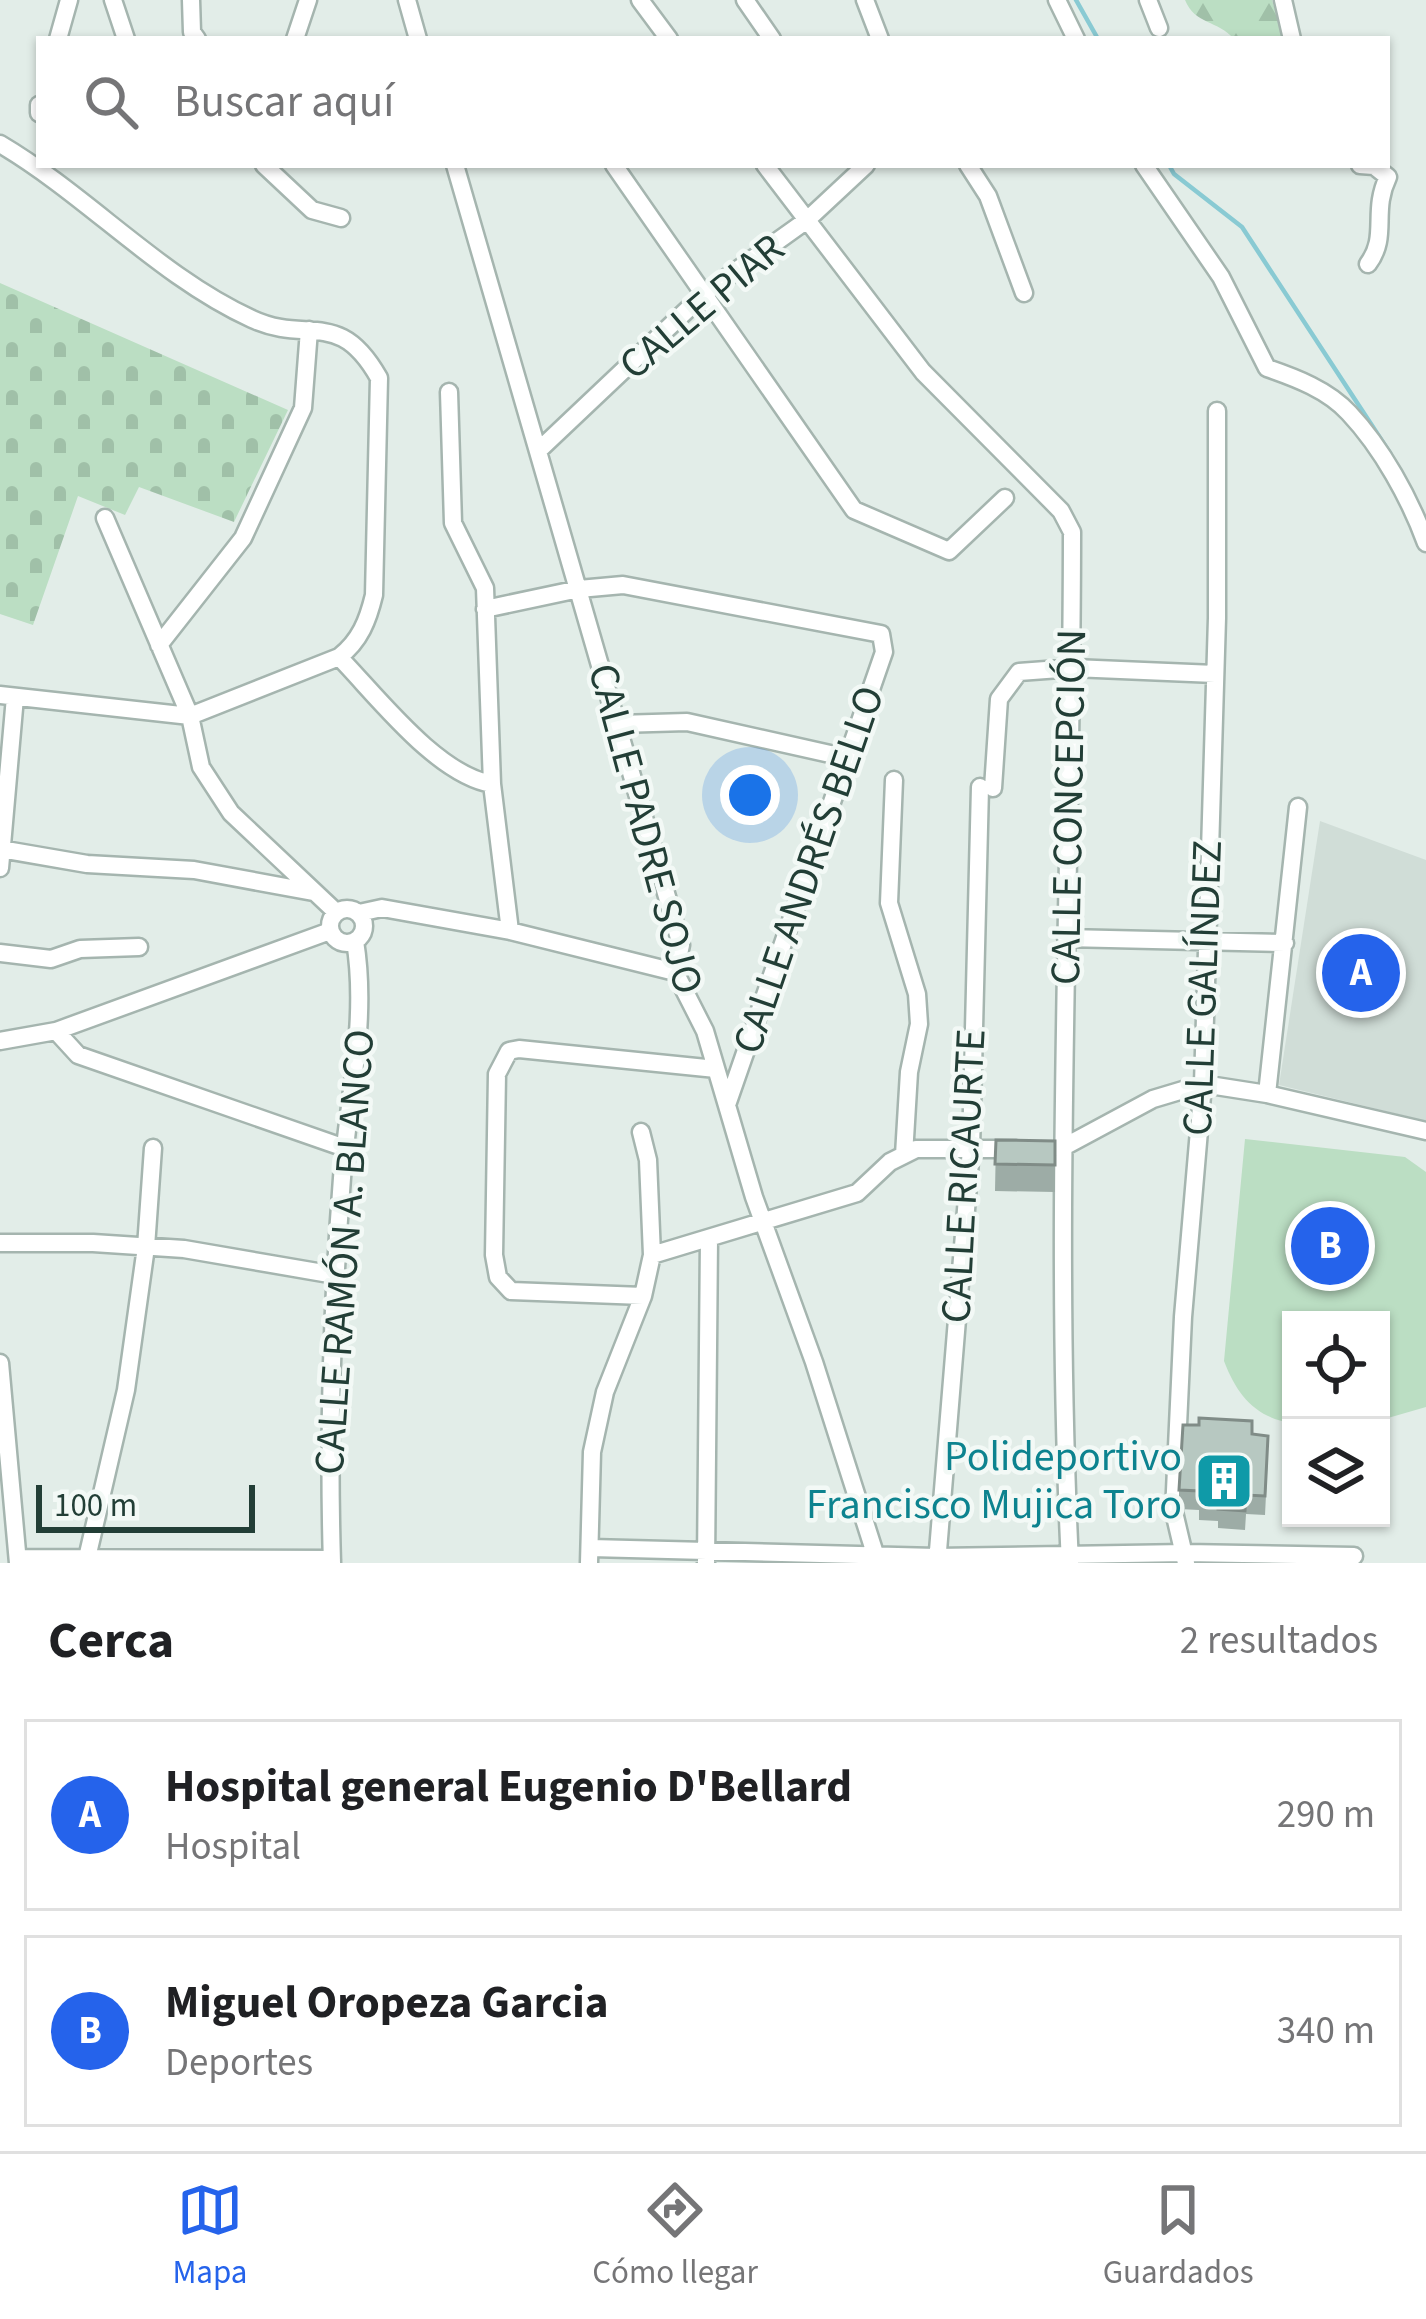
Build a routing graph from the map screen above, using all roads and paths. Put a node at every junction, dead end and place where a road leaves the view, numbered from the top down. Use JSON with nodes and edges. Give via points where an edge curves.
{"nodes":[{"id":1,"x":68,"y":0,"type":"edge"},
{"id":2,"x":112,"y":0,"type":"edge"},
{"id":3,"x":191,"y":0,"type":"edge"},
{"id":4,"x":308,"y":0,"type":"edge"},
{"id":5,"x":407,"y":0,"type":"edge"},
{"id":6,"x":640,"y":0,"type":"edge"},
{"id":7,"x":746,"y":0,"type":"edge"},
{"id":8,"x":865,"y":0,"type":"edge"},
{"id":9,"x":1057,"y":0,"type":"edge"},
{"id":10,"x":1148,"y":0,"type":"edge"},
{"id":11,"x":1283,"y":0,"type":"edge"},
{"id":12,"x":1160,"y":28,"type":"dead end"},
{"id":13,"x":59,"y":36,"type":"edge"},
{"id":14,"x":125,"y":36,"type":"edge"},
{"id":15,"x":195,"y":36,"type":"edge"},
{"id":16,"x":297,"y":36,"type":"edge"},
{"id":17,"x":417,"y":36,"type":"edge"},
{"id":18,"x":668,"y":36,"type":"edge"},
{"id":19,"x":770,"y":36,"type":"edge"},
{"id":20,"x":879,"y":36,"type":"edge"},
{"id":21,"x":1075,"y":36,"type":"edge"},
{"id":22,"x":1291,"y":36,"type":"edge"},
{"id":23,"x":0,"y":144,"type":"edge"},
{"id":24,"x":36,"y":163,"type":"edge"},
{"id":25,"x":43,"y":168,"type":"edge"},
{"id":26,"x":267,"y":168,"type":"edge"},
{"id":27,"x":456,"y":168,"type":"edge"},
{"id":28,"x":616,"y":168,"type":"edge"},
{"id":29,"x":767,"y":168,"type":"edge"},
{"id":30,"x":863,"y":168,"type":"edge"},
{"id":31,"x":970,"y":168,"type":"edge"},
{"id":32,"x":1146,"y":168,"type":"edge"},
{"id":33,"x":1377,"y":168,"type":"edge"},
{"id":34,"x":341,"y":218,"type":"dead end"},
{"id":35,"x":807,"y":220,"type":"junction"},
{"id":36,"x":1368,"y":264,"type":"dead end"},
{"id":37,"x":705,"y":293,"type":"junction"},
{"id":38,"x":1024,"y":293,"type":"dead end"},
{"id":39,"x":309,"y":330,"type":"junction"},
{"id":40,"x":449,"y":392,"type":"dead end"},
{"id":41,"x":1217,"y":411,"type":"dead end"},
{"id":42,"x":538,"y":451,"type":"junction"},
{"id":43,"x":1005,"y":498,"type":"dead end"},
{"id":44,"x":105,"y":518,"type":"dead end"},
{"id":45,"x":1426,"y":543,"type":"edge"},
{"id":46,"x":579,"y":589,"type":"junction"},
{"id":47,"x":485,"y":609,"type":"junction"},
{"id":48,"x":159,"y":645,"type":"junction"},
{"id":49,"x":339,"y":657,"type":"junction"},
{"id":50,"x":1073,"y":668,"type":"junction"},
{"id":51,"x":1215,"y":674,"type":"junction"},
{"id":52,"x":8,"y":696,"type":"edge"},
{"id":53,"x":190,"y":716,"type":"junction"},
{"id":54,"x":618,"y":724,"type":"junction"},
{"id":55,"x":848,"y":758,"type":"junction"},
{"id":56,"x":894,"y":780,"type":"dead end"},
{"id":57,"x":492,"y":784,"type":"junction"},
{"id":58,"x":1298,"y":807,"type":"dead end"},
{"id":59,"x":1,"y":856,"type":"edge"},
{"id":60,"x":314,"y":892,"type":"junction"},
{"id":61,"x":336,"y":912,"type":"junction"},
{"id":62,"x":359,"y":914,"type":"junction"},
{"id":63,"x":330,"y":931,"type":"junction"},
{"id":64,"x":510,"y":931,"type":"junction"},
{"id":65,"x":1066,"y":938,"type":"junction"},
{"id":66,"x":355,"y":941,"type":"junction"},
{"id":67,"x":1204,"y":941,"type":"junction"},
{"id":68,"x":1285,"y":943,"type":"junction"},
{"id":69,"x":139,"y":947,"type":"dead end"},
{"id":70,"x":0,"y":953,"type":"edge"},
{"id":71,"x":676,"y":972,"type":"junction"},
{"id":72,"x":56,"y":1031,"type":"junction"},
{"id":73,"x":0,"y":1041,"type":"edge"},
{"id":74,"x":716,"y":1069,"type":"junction"},
{"id":75,"x":1203,"y":1084,"type":"junction"},
{"id":76,"x":1267,"y":1094,"type":"junction"},
{"id":77,"x":727,"y":1106,"type":"junction"},
{"id":78,"x":1426,"y":1131,"type":"edge"},
{"id":79,"x":641,"y":1132,"type":"dead end"},
{"id":80,"x":153,"y":1148,"type":"dead end"},
{"id":81,"x":345,"y":1148,"type":"junction"},
{"id":82,"x":971,"y":1149,"type":"junction"},
{"id":83,"x":1065,"y":1149,"type":"junction"},
{"id":84,"x":904,"y":1155,"type":"junction"},
{"id":85,"x":763,"y":1222,"type":"junction"},
{"id":86,"x":709,"y":1239,"type":"junction"},
{"id":87,"x":0,"y":1243,"type":"edge"},
{"id":88,"x":146,"y":1247,"type":"junction"},
{"id":89,"x":652,"y":1255,"type":"junction"},
{"id":90,"x":335,"y":1275,"type":"junction"},
{"id":91,"x":643,"y":1296,"type":"junction"},
{"id":92,"x":0,"y":1363,"type":"edge"},
{"id":93,"x":590,"y":1556,"type":"edge"},
{"id":94,"x":1354,"y":1556,"type":"dead end"},
{"id":95,"x":707,"y":1557,"type":"edge"},
{"id":96,"x":87,"y":1558,"type":"junction"},
{"id":97,"x":878,"y":1558,"type":"edge"},
{"id":98,"x":1186,"y":1558,"type":"edge"},
{"id":99,"x":1070,"y":1559,"type":"edge"},
{"id":100,"x":18,"y":1560,"type":"edge"},
{"id":101,"x":937,"y":1560,"type":"edge"},
{"id":102,"x":136,"y":1561,"type":"edge"},
{"id":103,"x":332,"y":1561,"type":"edge"}],
"edges":[{"from":1,"to":13,"type":"street"},
{"from":2,"to":14,"type":"street"},
{"from":3,"to":15,"type":"street"},
{"from":4,"to":16,"type":"street"},
{"from":5,"to":17,"type":"street"},
{"from":6,"to":18,"type":"street"},
{"from":7,"to":19,"type":"street"},
{"from":8,"to":20,"type":"street"},
{"from":9,"to":21,"type":"street"},
{"from":10,"to":12,"type":"street"},
{"from":11,"to":22,"type":"street"},
{"from":23,"to":24,"type":"street"},
{"from":25,"to":39,"type":"street","via":[[209,297],[258,322]]},
{"from":26,"to":34,"type":"street","via":[[312,210]]},
{"from":27,"to":42,"type":"street","name":"CALLE PADRE SOJO"},
{"from":28,"to":37,"type":"street"},
{"from":29,"to":35,"type":"street","name":"CALLE CONCEPCIÓN"},
{"from":30,"to":35,"type":"street","name":"CALLE PIAR"},
{"from":31,"to":38,"type":"street"},
{"from":32,"to":45,"type":"street","via":[[1221,277],[1267,368],[1304,381],[1348,412]]},
{"from":33,"to":36,"type":"street","via":[[1388,177]]},
{"from":35,"to":37,"type":"street","name":"CALLE PIAR"},
{"from":35,"to":50,"type":"street","name":"CALLE CONCEPCIÓN","via":[[923,372],[1069,524]]},
{"from":37,"to":42,"type":"street","name":"CALLE PIAR"},
{"from":37,"to":43,"type":"street","via":[[854,510],[949,551]]},
{"from":39,"to":48,"type":"street","via":[[303,408],[243,538]]},
{"from":39,"to":49,"type":"street","via":[[362,348],[379,379],[374,595],[365,627]]},
{"from":40,"to":47,"type":"street","via":[[453,524],[485,588]]},
{"from":41,"to":51,"type":"street","name":"CALLE GALÍNDEZ"},
{"from":42,"to":46,"type":"street","name":"CALLE PADRE SOJO"},
{"from":44,"to":48,"type":"street"},
{"from":46,"to":47,"type":"street"},
{"from":46,"to":54,"type":"street","name":"CALLE PADRE SOJO"},
{"from":46,"to":55,"type":"street","name":"CALLE ANDRÉS BELLO","via":[[623,585],[880,634],[884,652]]},
{"from":47,"to":57,"type":"street"},
{"from":48,"to":53,"type":"street"},
{"from":49,"to":53,"type":"street"},
{"from":49,"to":57,"type":"street","via":[[434,752],[474,781]]},
{"from":50,"to":51,"type":"street"},
{"from":50,"to":65,"type":"street","name":"CALLE CONCEPCIÓN"},
{"from":50,"to":82,"type":"street","name":"CALLE RICAURTE","via":[[1018,671],[999,700],[986,788]]},
{"from":51,"to":67,"type":"street","name":"CALLE GALÍNDEZ"},
{"from":52,"to":53,"type":"street"},
{"from":52,"to":59,"type":"street"},
{"from":53,"to":60,"type":"street","via":[[201,767],[231,813]]},
{"from":54,"to":55,"type":"street","via":[[687,722]]},
{"from":54,"to":71,"type":"street","name":"CALLE PADRE SOJO","via":[[681,944]]},
{"from":55,"to":77,"type":"street","name":"CALLE ANDRÉS BELLO"},
{"from":56,"to":84,"type":"street","via":[[890,903],[919,1024]]},
{"from":57,"to":64,"type":"street"},
{"from":58,"to":68,"type":"street"},
{"from":59,"to":60,"type":"street","via":[[194,869]]},
{"from":60,"to":61,"type":"street"},
{"from":61,"to":62,"type":"street"},
{"from":61,"to":63,"type":"street"},
{"from":62,"to":64,"type":"street","via":[[382,908]]},
{"from":62,"to":66,"type":"street","via":[[364,928]]},
{"from":63,"to":66,"type":"street"},
{"from":63,"to":72,"type":"street"},
{"from":64,"to":71,"type":"street"},
{"from":65,"to":67,"type":"street"},
{"from":65,"to":83,"type":"street","name":"CALLE CONCEPCIÓN"},
{"from":66,"to":81,"type":"street","name":"CALLE RAMÓN A. BLANCO","via":[[360,1016]]},
{"from":67,"to":68,"type":"street"},
{"from":67,"to":75,"type":"street","name":"CALLE GALÍNDEZ"},
{"from":68,"to":76,"type":"street"},
{"from":69,"to":70,"type":"street","via":[[51,959]]},
{"from":71,"to":74,"type":"street","name":"CALLE PADRE SOJO"},
{"from":72,"to":73,"type":"street"},
{"from":72,"to":81,"type":"street","via":[[77,1055]]},
{"from":74,"to":77,"type":"street","name":"CALLE PADRE SOJO"},
{"from":74,"to":91,"type":"street","via":[[519,1049],[501,1061],[498,1277],[511,1291]]},
{"from":75,"to":76,"type":"street"},
{"from":75,"to":83,"type":"street","via":[[1153,1099]]},
{"from":75,"to":98,"type":"street","name":"CALLE GALÍNDEZ","via":[[1174,1512]]},
{"from":76,"to":78,"type":"street"},
{"from":77,"to":85,"type":"street","name":"CALLE PADRE SOJO"},
{"from":79,"to":89,"type":"street"},
{"from":80,"to":88,"type":"street"},
{"from":81,"to":90,"type":"street","name":"CALLE RAMÓN A. BLANCO"},
{"from":82,"to":83,"type":"street"},
{"from":82,"to":84,"type":"street"},
{"from":82,"to":101,"type":"street","name":"CALLE RICAURTE"},
{"from":83,"to":99,"type":"street","name":"CALLE CONCEPCIÓN"},
{"from":84,"to":85,"type":"street","via":[[857,1193]]},
{"from":85,"to":86,"type":"street"},
{"from":85,"to":97,"type":"street","name":"CALLE PADRE SOJO"},
{"from":86,"to":89,"type":"street"},
{"from":86,"to":95,"type":"street"},
{"from":87,"to":88,"type":"street"},
{"from":88,"to":90,"type":"street"},
{"from":88,"to":96,"type":"street","via":[[127,1390]]},
{"from":89,"to":91,"type":"street"},
{"from":90,"to":103,"type":"street","name":"CALLE RAMÓN A. BLANCO"},
{"from":91,"to":93,"type":"street","via":[[604,1392],[592,1452]]},
{"from":92,"to":100,"type":"street"},
{"from":93,"to":95,"type":"street"},
{"from":94,"to":98,"type":"street"},
{"from":95,"to":97,"type":"street"},
{"from":96,"to":100,"type":"street"},
{"from":96,"to":102,"type":"street"},
{"from":97,"to":101,"type":"street"},
{"from":98,"to":99,"type":"street"},
{"from":99,"to":101,"type":"street"},
{"from":102,"to":103,"type":"street"}]}
